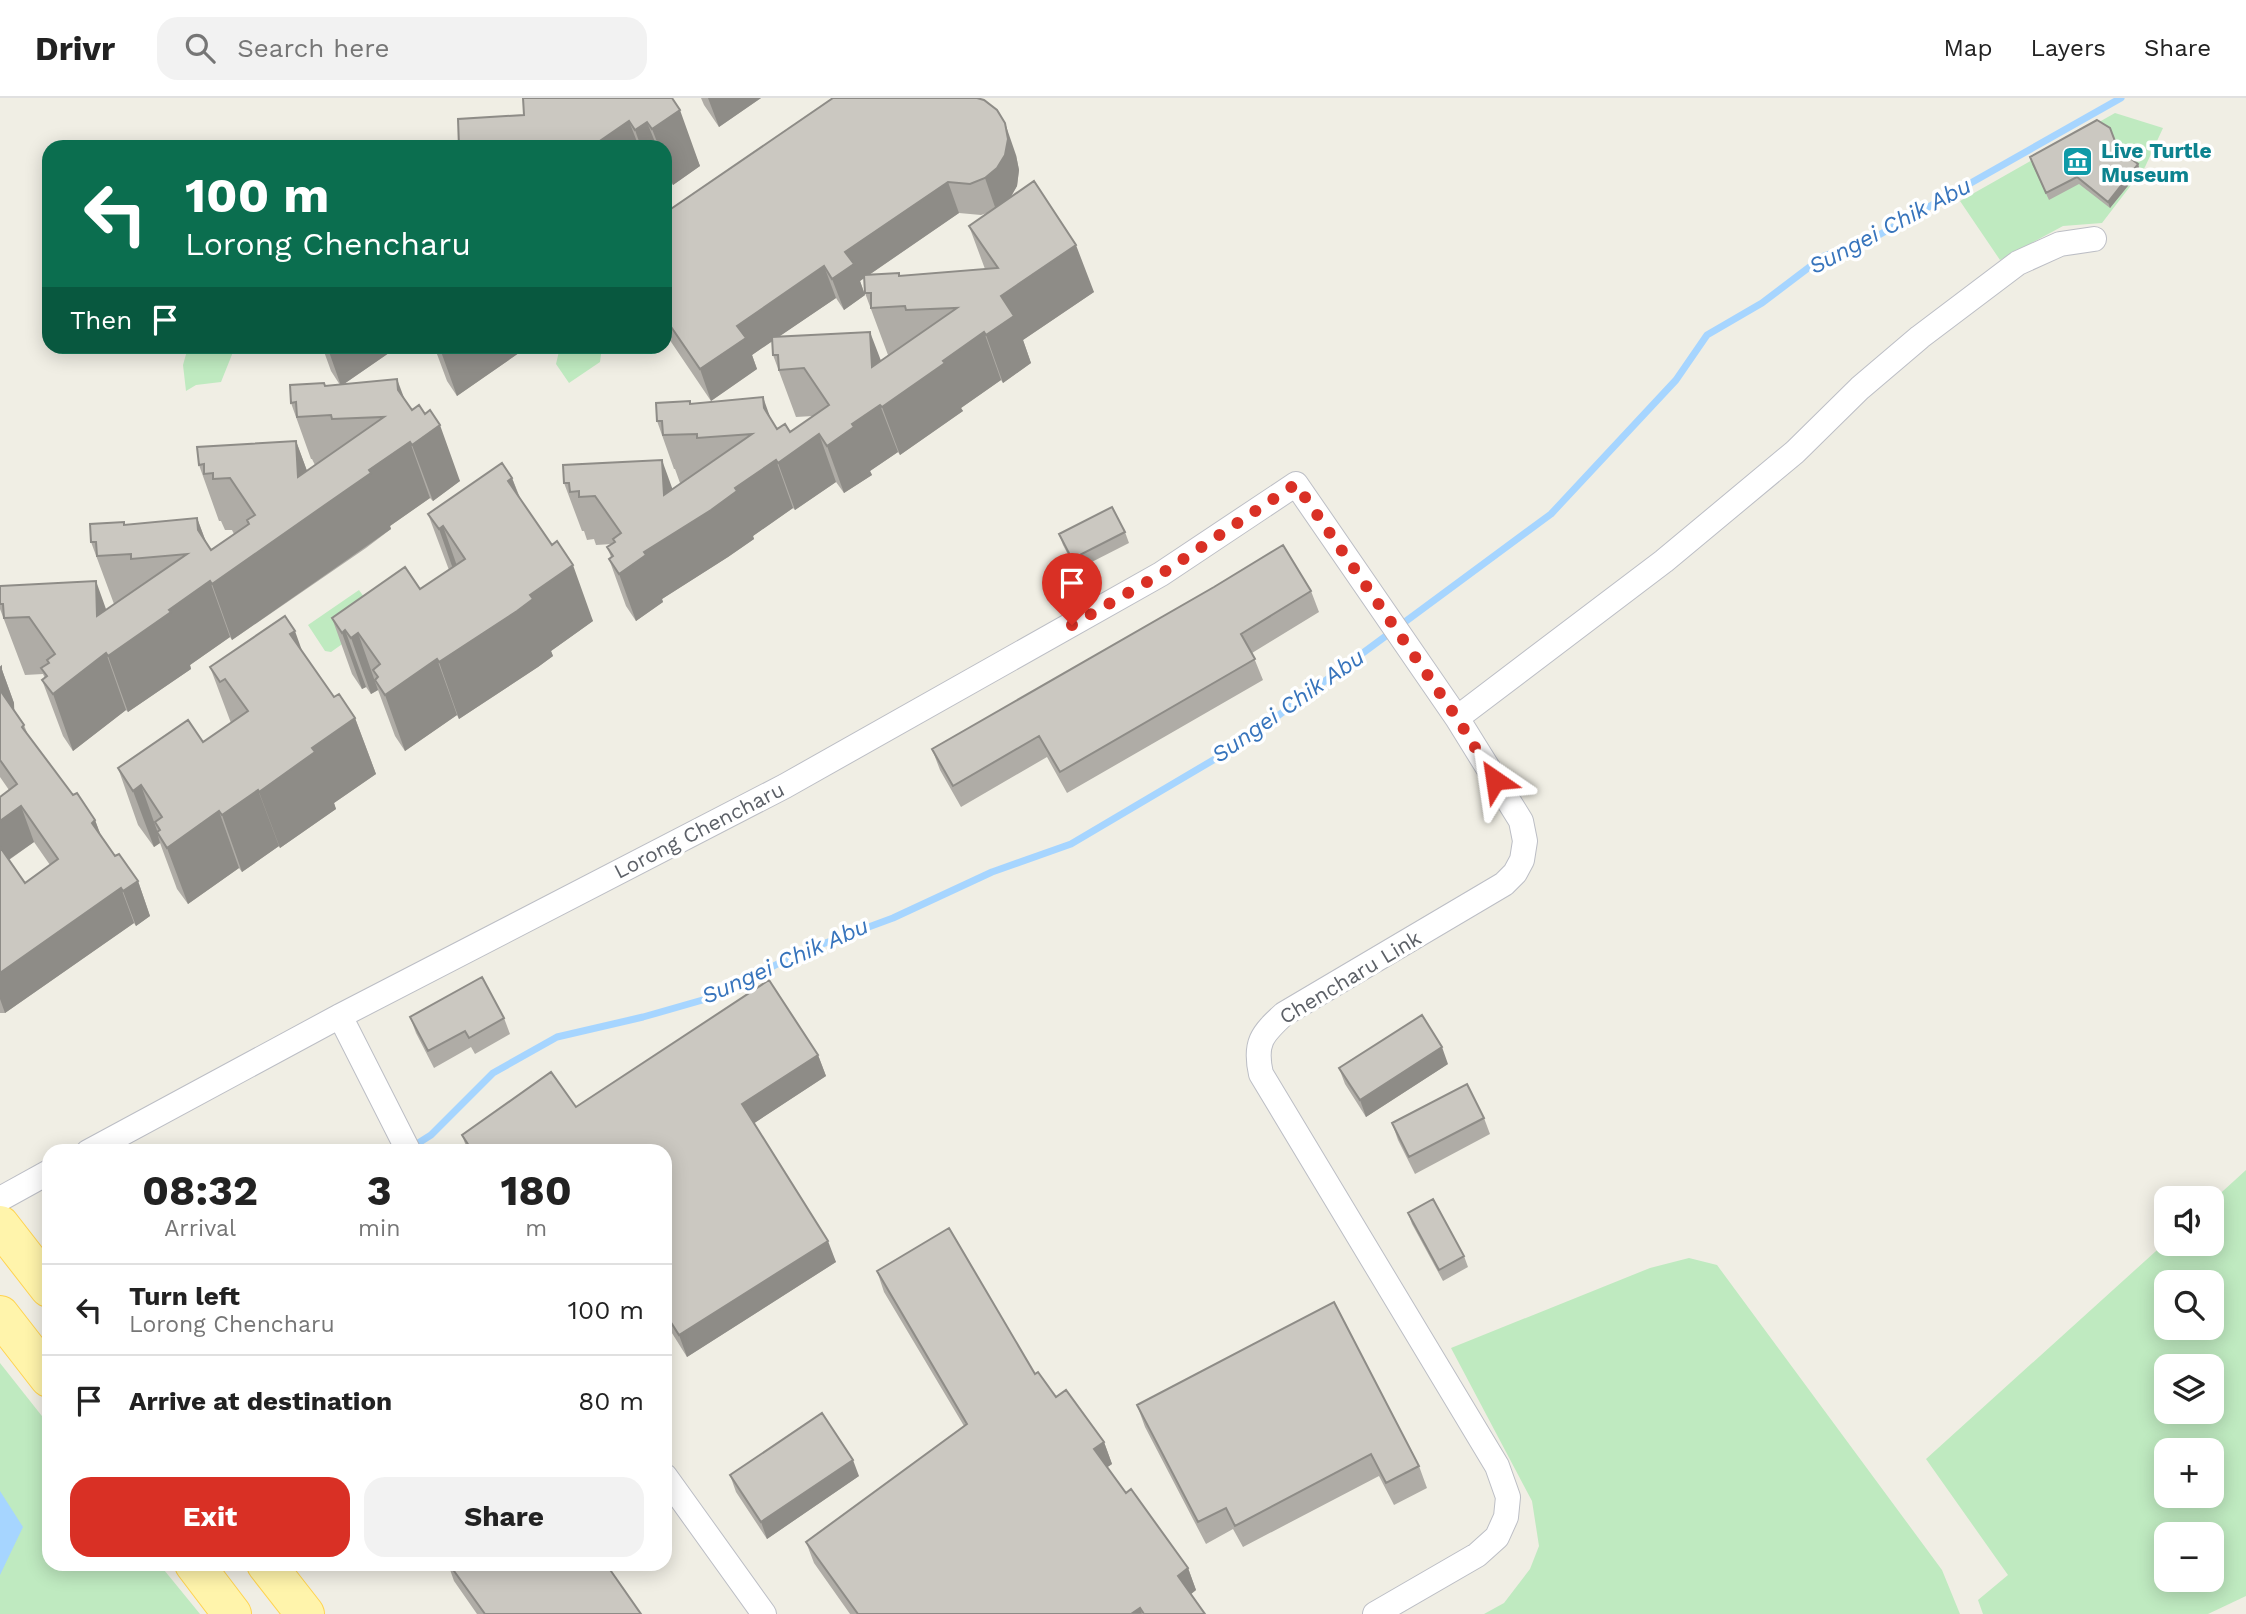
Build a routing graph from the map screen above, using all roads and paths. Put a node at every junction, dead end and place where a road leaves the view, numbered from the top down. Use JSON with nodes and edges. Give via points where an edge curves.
{"nodes":[{"id":1,"x":2094,"y":239,"type":"dead end"},
{"id":2,"x":1296,"y":484,"type":"joint"},
{"id":3,"x":1457,"y":718,"type":"junction"},
{"id":4,"x":340,"y":1016,"type":"junction"},
{"id":5,"x":103,"y":1144,"type":"edge"},
{"id":6,"x":405,"y":1144,"type":"edge"},
{"id":7,"x":42,"y":1176,"type":"edge"},
{"id":8,"x":0,"y":1199,"type":"edge"},
{"id":9,"x":0,"y":1225,"type":"edge"},
{"id":10,"x":42,"y":1279,"type":"edge"},
{"id":11,"x":0,"y":1315,"type":"edge"},
{"id":12,"x":42,"y":1369,"type":"edge"},
{"id":13,"x":672,"y":1486,"type":"edge"},
{"id":14,"x":199,"y":1571,"type":"edge"},
{"id":15,"x":271,"y":1571,"type":"edge"},
{"id":16,"x":232,"y":1614,"type":"edge"},
{"id":17,"x":305,"y":1614,"type":"edge"},
{"id":18,"x":764,"y":1614,"type":"edge"},
{"id":19,"x":1375,"y":1614,"type":"edge"}],
"edges":[{"from":1,"to":3,"type":"street","via":[[2060,244],[2018,263],[1860,388],[1795,452],[1664,561]]},
{"from":2,"to":3,"type":"street","name":"Chencharu Link"},
{"from":2,"to":4,"type":"street","name":"Lorong Chencharu","via":[[1161,574],[797,780]]},
{"from":3,"to":19,"type":"street","name":"Chencharu Link","via":[[1521,821],[1525,841],[1515,873],[1504,884],[1284,1014],[1259,1041],[1261,1073],[1497,1466],[1507,1497],[1506,1517],[1497,1537],[1477,1555]]},
{"from":4,"to":5,"type":"street","name":"Lorong Chencharu"},
{"from":4,"to":6,"type":"street"},
{"from":7,"to":8,"type":"street"},
{"from":9,"to":10,"type":"main road"},
{"from":11,"to":12,"type":"main road"},
{"from":13,"to":18,"type":"street"},
{"from":14,"to":16,"type":"main road"},
{"from":15,"to":17,"type":"main road"}]}
